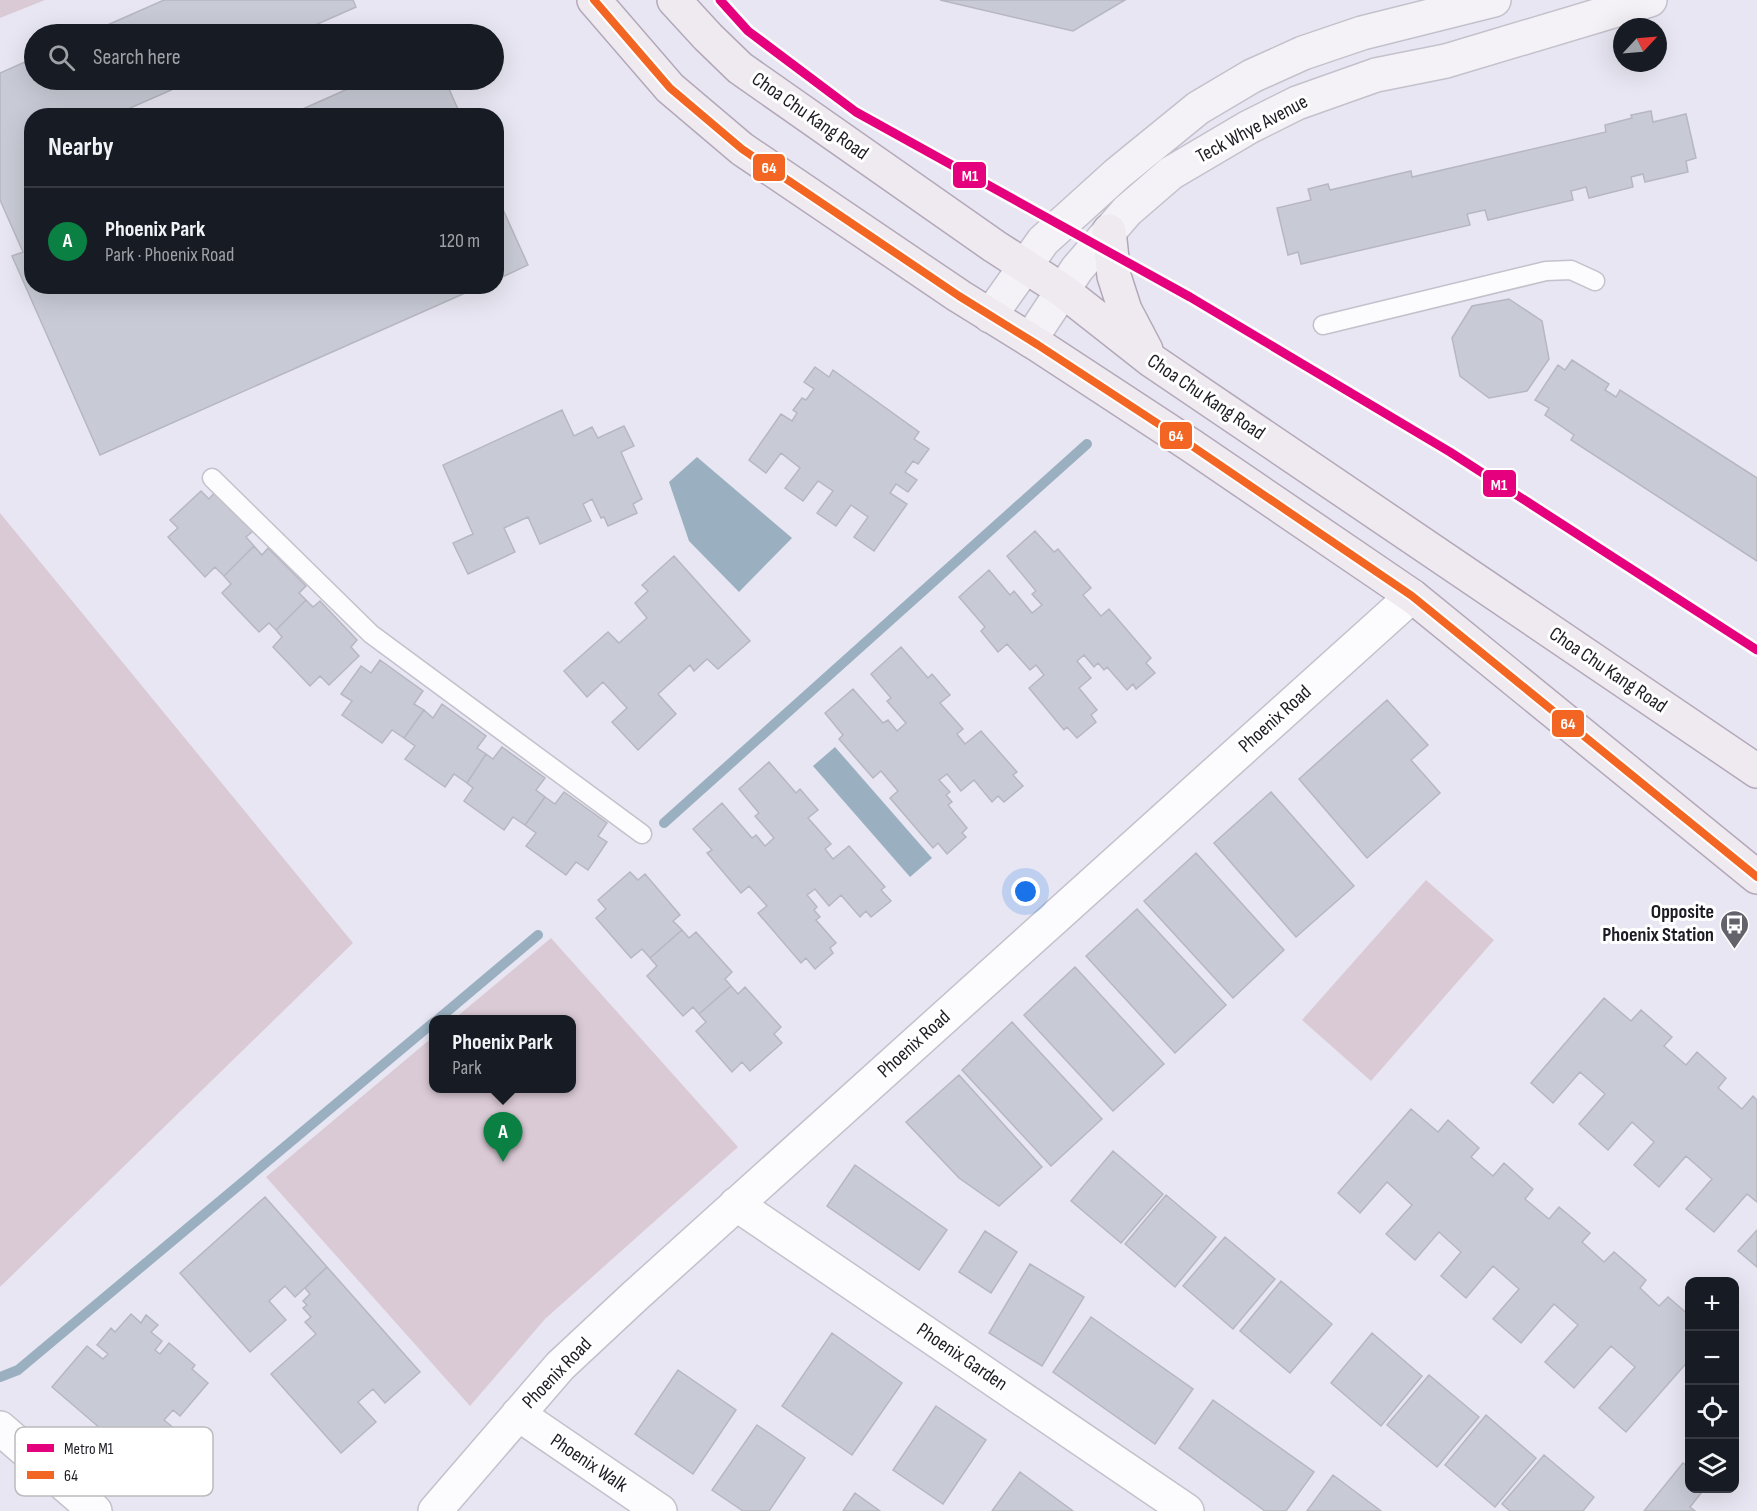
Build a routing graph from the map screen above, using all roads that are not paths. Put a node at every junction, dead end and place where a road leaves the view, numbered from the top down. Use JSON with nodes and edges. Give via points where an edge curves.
{"nodes":[{"id":1,"x":594,"y":0,"type":"edge"},
{"id":2,"x":674,"y":0,"type":"edge"},
{"id":3,"x":1494,"y":0,"type":"edge"},
{"id":4,"x":1650,"y":0,"type":"edge"},
{"id":5,"x":1109,"y":231,"type":"junction"},
{"id":6,"x":1024,"y":266,"type":"junction"},
{"id":7,"x":1594,"y":282,"type":"dead end"},
{"id":8,"x":1062,"y":290,"type":"junction"},
{"id":9,"x":990,"y":316,"type":"junction"},
{"id":10,"x":1323,"y":325,"type":"dead end"},
{"id":11,"x":1030,"y":340,"type":"junction"},
{"id":12,"x":1151,"y":360,"type":"junction"},
{"id":13,"x":213,"y":478,"type":"dead end"},
{"id":14,"x":1412,"y":596,"type":"junction"},
{"id":15,"x":1757,"y":771,"type":"edge"},
{"id":16,"x":642,"y":834,"type":"dead end"},
{"id":17,"x":1757,"y":878,"type":"edge"},
{"id":18,"x":736,"y":1204,"type":"junction"},
{"id":19,"x":518,"y":1414,"type":"junction"},
{"id":20,"x":0,"y":1428,"type":"edge"},
{"id":21,"x":15,"y":1441,"type":"edge"},
{"id":22,"x":78,"y":1496,"type":"edge"},
{"id":23,"x":95,"y":1511,"type":"edge"},
{"id":24,"x":435,"y":1511,"type":"edge"},
{"id":25,"x":660,"y":1511,"type":"edge"},
{"id":26,"x":1187,"y":1511,"type":"edge"}],
"edges":[{"from":1,"to":9,"type":"main road","via":[[670,88],[742,149]]},
{"from":2,"to":6,"type":"main road","name":"Choa Chu Kang Road","via":[[740,68]]},
{"from":3,"to":6,"type":"main road","name":"Teck Whye Avenue","via":[[1362,33],[1252,76],[1198,108],[1117,174],[1043,241]]},
{"from":4,"to":5,"type":"main road","name":"Teck Whye Avenue","via":[[1446,61],[1376,75],[1297,103],[1171,173]]},
{"from":5,"to":8,"type":"main road","name":"Teck Whye Avenue"},
{"from":5,"to":12,"type":"main road","via":[[1114,276],[1125,310]]},
{"from":6,"to":8,"type":"main road","name":"Choa Chu Kang Road"},
{"from":6,"to":9,"type":"main road","name":"Teck Whye Avenue"},
{"from":7,"to":10,"type":"lane","via":[[1571,270],[1546,271]]},
{"from":8,"to":11,"type":"main road","name":"Teck Whye Avenue"},
{"from":8,"to":12,"type":"main road","name":"Choa Chu Kang Road"},
{"from":9,"to":11,"type":"main road"},
{"from":11,"to":14,"type":"main road"},
{"from":12,"to":15,"type":"main road","name":"Choa Chu Kang Road"},
{"from":13,"to":16,"type":"lane","via":[[371,634]]},
{"from":14,"to":17,"type":"main road"},
{"from":14,"to":18,"type":"street","name":"Phoenix Road"},
{"from":18,"to":19,"type":"street","name":"Phoenix Road","via":[[560,1366]]},
{"from":18,"to":26,"type":"street","name":"Phoenix Garden"},
{"from":19,"to":24,"type":"street","name":"Phoenix Road"},
{"from":19,"to":25,"type":"street","name":"Phoenix Walk"},
{"from":20,"to":21,"type":"street"},
{"from":22,"to":23,"type":"street"}]}
